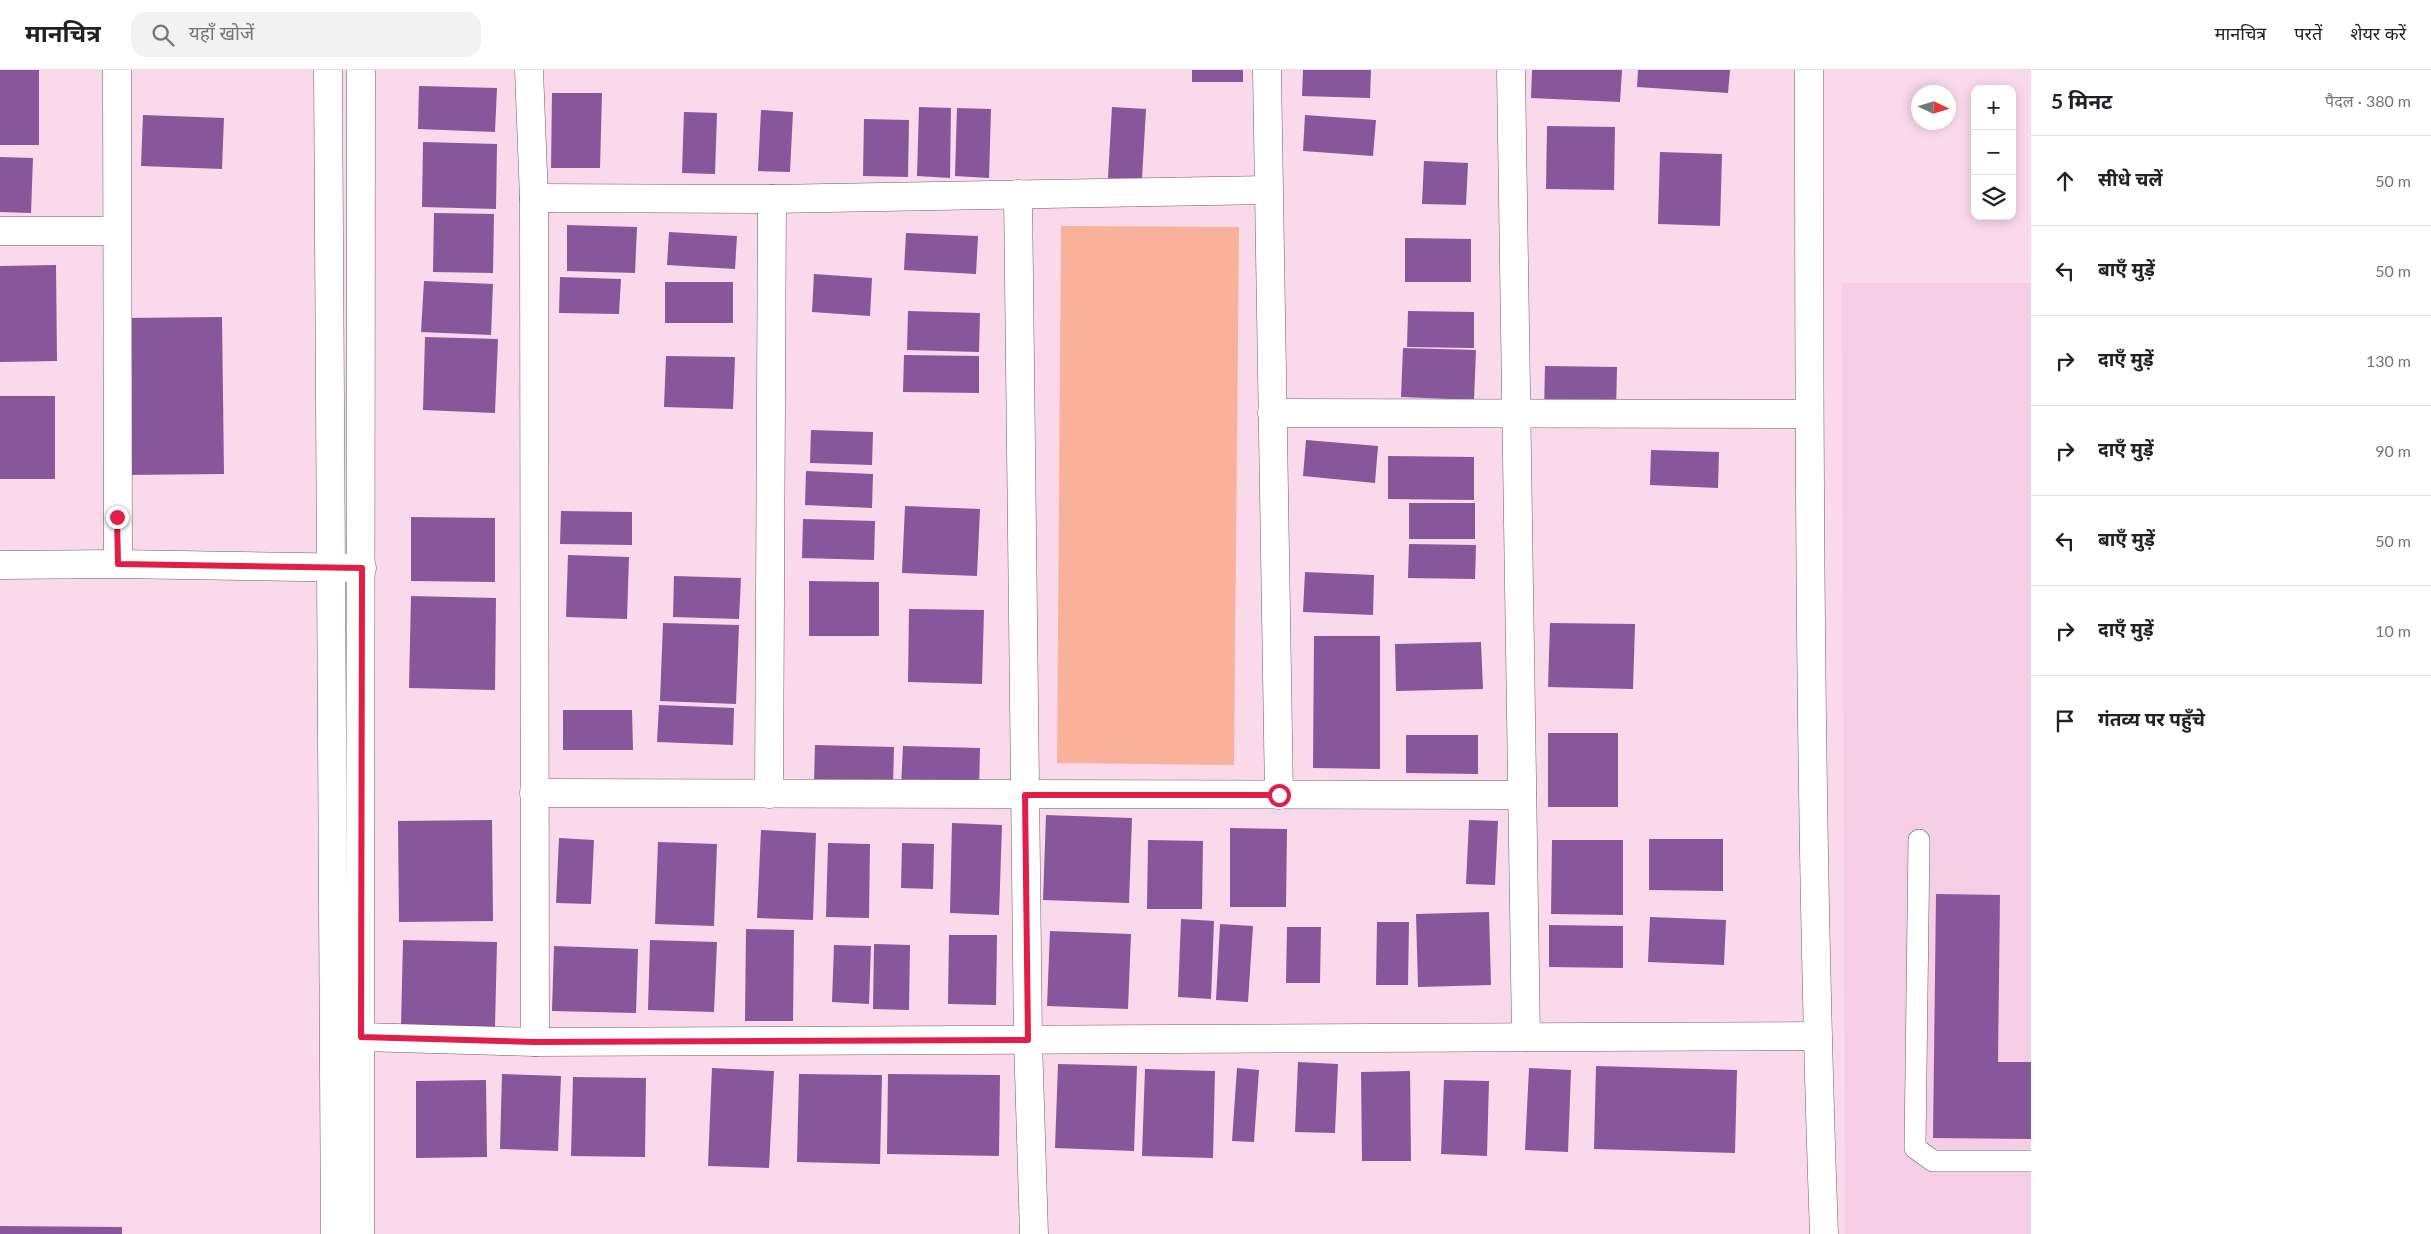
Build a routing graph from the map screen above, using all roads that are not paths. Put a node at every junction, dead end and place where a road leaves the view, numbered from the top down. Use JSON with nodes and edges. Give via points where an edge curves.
{"nodes":[{"id":1,"x":117,"y":70,"type":"edge"},
{"id":2,"x":328,"y":70,"type":"edge"},
{"id":3,"x":361,"y":70,"type":"edge"},
{"id":4,"x":529,"y":70,"type":"edge"},
{"id":5,"x":1267,"y":70,"type":"edge"},
{"id":6,"x":1511,"y":70,"type":"edge"},
{"id":7,"x":1809,"y":70,"type":"edge"},
{"id":8,"x":1268,"y":190,"type":"junction"},
{"id":9,"x":1018,"y":194,"type":"junction"},
{"id":10,"x":534,"y":198,"type":"junction"},
{"id":11,"x":772,"y":199,"type":"junction"},
{"id":12,"x":0,"y":231,"type":"edge"},
{"id":13,"x":117,"y":231,"type":"junction"},
{"id":14,"x":1272,"y":413,"type":"junction"},
{"id":15,"x":1518,"y":414,"type":"junction"},
{"id":16,"x":1809,"y":414,"type":"junction"},
{"id":17,"x":118,"y":564,"type":"junction"},
{"id":18,"x":0,"y":565,"type":"edge"},
{"id":19,"x":329,"y":568,"type":"junction"},
{"id":20,"x":362,"y":568,"type":"junction"},
{"id":21,"x":534,"y":793,"type":"junction"},
{"id":22,"x":769,"y":794,"type":"junction"},
{"id":23,"x":1025,"y":795,"type":"junction"},
{"id":24,"x":1279,"y":795,"type":"junction"},
{"id":25,"x":1522,"y":795,"type":"junction"},
{"id":26,"x":1919,"y":840,"type":"dead end"},
{"id":27,"x":1817,"y":1036,"type":"junction"},
{"id":28,"x":361,"y":1037,"type":"junction"},
{"id":29,"x":1526,"y":1037,"type":"junction"},
{"id":30,"x":1028,"y":1040,"type":"junction"},
{"id":31,"x":535,"y":1042,"type":"junction"},
{"id":32,"x":2031,"y":1161,"type":"edge"},
{"id":33,"x":335,"y":1234,"type":"edge"},
{"id":34,"x":360,"y":1234,"type":"edge"},
{"id":35,"x":1034,"y":1234,"type":"edge"},
{"id":36,"x":1824,"y":1234,"type":"edge"}],
"edges":[{"from":1,"to":13,"type":"street"},
{"from":2,"to":19,"type":"street"},
{"from":3,"to":20,"type":"street"},
{"from":4,"to":10,"type":"street"},
{"from":5,"to":8,"type":"street"},
{"from":6,"to":15,"type":"street"},
{"from":7,"to":16,"type":"street"},
{"from":8,"to":9,"type":"street"},
{"from":8,"to":14,"type":"street"},
{"from":9,"to":11,"type":"street"},
{"from":9,"to":23,"type":"street"},
{"from":10,"to":11,"type":"street"},
{"from":10,"to":21,"type":"street"},
{"from":11,"to":22,"type":"street"},
{"from":12,"to":13,"type":"street"},
{"from":13,"to":17,"type":"street"},
{"from":14,"to":15,"type":"street"},
{"from":14,"to":24,"type":"street"},
{"from":15,"to":16,"type":"street"},
{"from":15,"to":25,"type":"street"},
{"from":16,"to":27,"type":"street"},
{"from":17,"to":18,"type":"street"},
{"from":17,"to":19,"type":"street"},
{"from":19,"to":20,"type":"street"},
{"from":19,"to":33,"type":"street"},
{"from":20,"to":28,"type":"street"},
{"from":21,"to":22,"type":"street"},
{"from":21,"to":31,"type":"street"},
{"from":22,"to":23,"type":"street"},
{"from":23,"to":24,"type":"street"},
{"from":23,"to":30,"type":"street"},
{"from":24,"to":25,"type":"street"},
{"from":25,"to":29,"type":"street"},
{"from":26,"to":32,"type":"lane","via":[[1915,1148],[1933,1160]]},
{"from":27,"to":29,"type":"street"},
{"from":27,"to":36,"type":"street"},
{"from":28,"to":31,"type":"street"},
{"from":28,"to":34,"type":"street"},
{"from":29,"to":30,"type":"street"},
{"from":30,"to":31,"type":"street"},
{"from":30,"to":35,"type":"street"}]}
